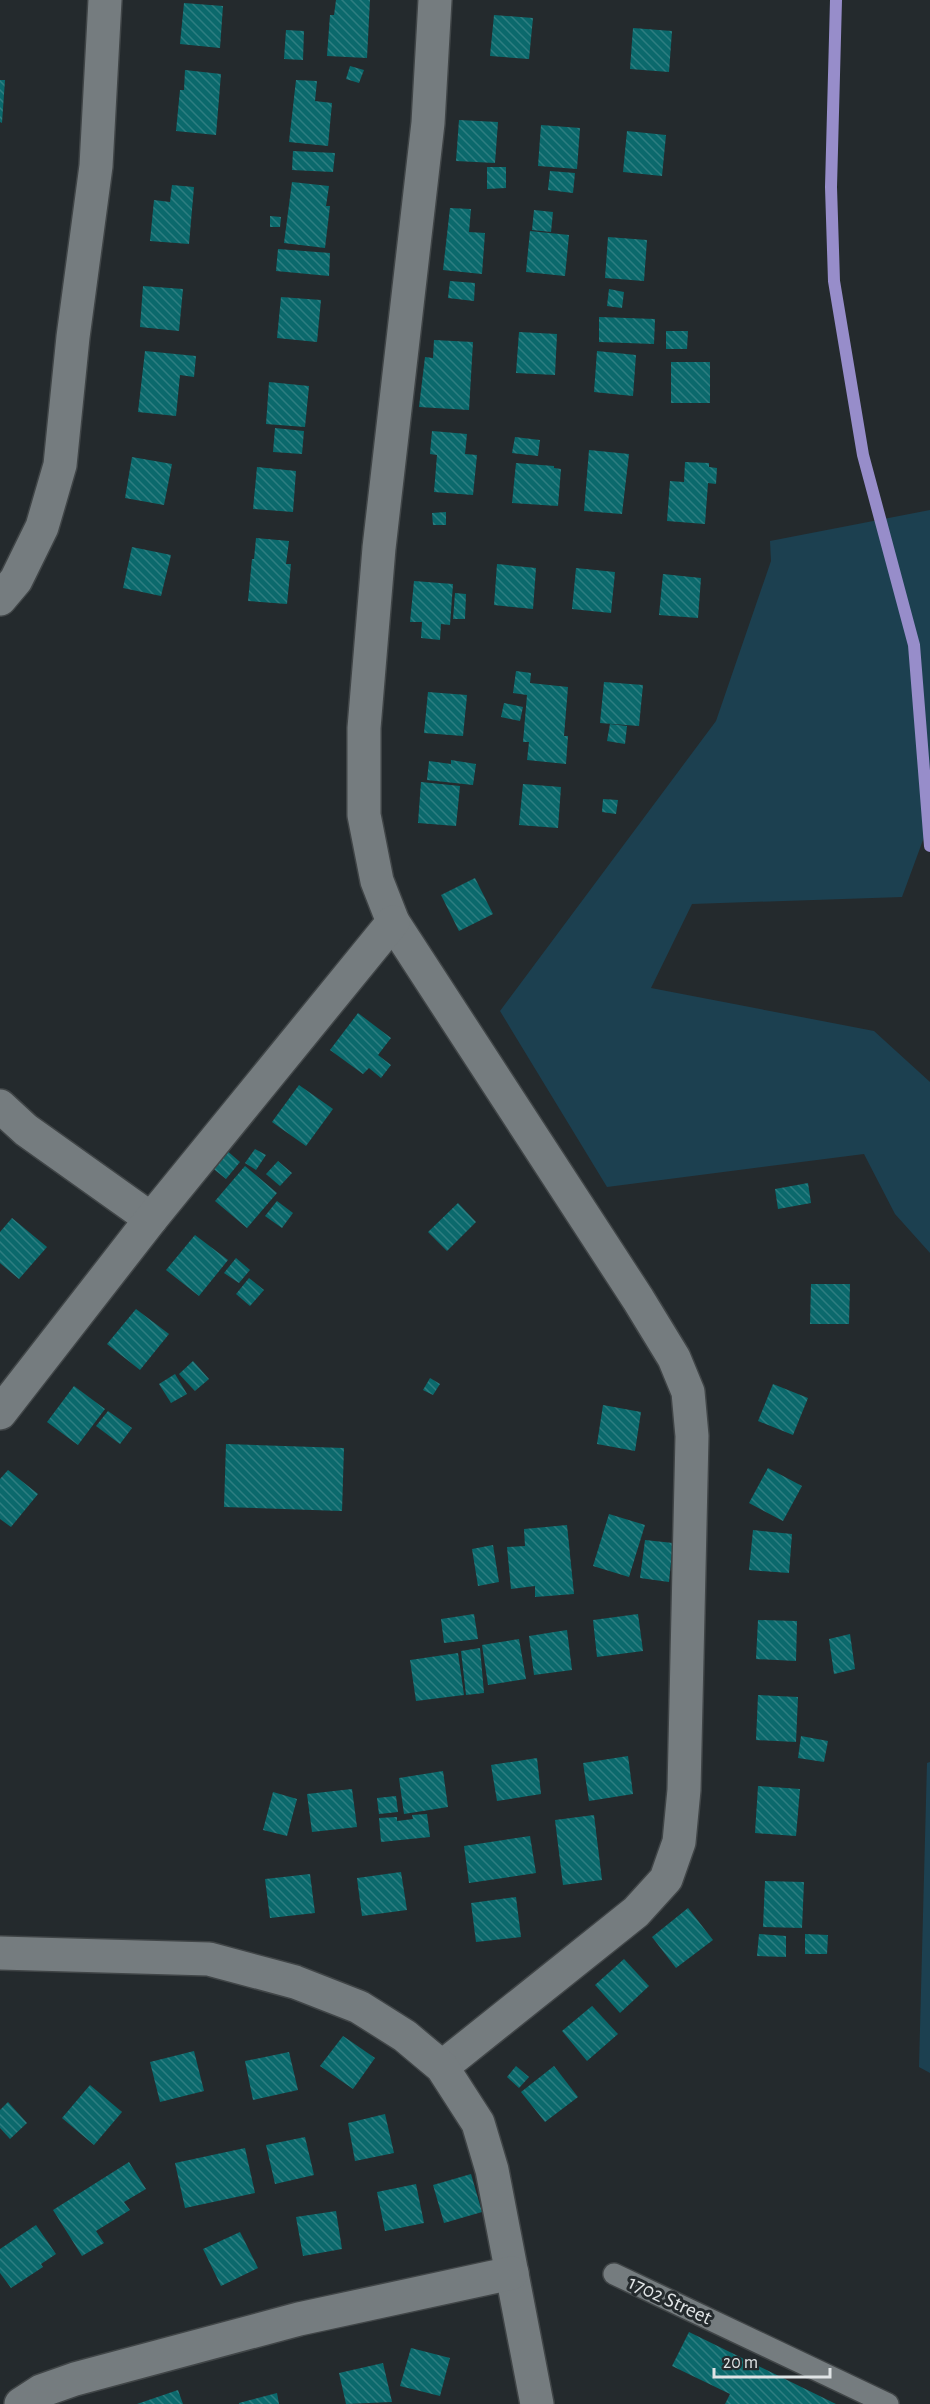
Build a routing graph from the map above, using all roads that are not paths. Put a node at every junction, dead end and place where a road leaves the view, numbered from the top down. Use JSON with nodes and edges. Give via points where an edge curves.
{"nodes":[{"id":1,"x":105,"y":0,"type":"edge"},
{"id":2,"x":435,"y":0,"type":"edge"},
{"id":3,"x":0,"y":599,"type":"edge"},
{"id":4,"x":393,"y":922,"type":"junction"},
{"id":5,"x":0,"y":1106,"type":"edge"},
{"id":6,"x":151,"y":1220,"type":"junction"},
{"id":7,"x":0,"y":1413,"type":"edge"},
{"id":8,"x":0,"y":1953,"type":"edge"},
{"id":9,"x":442,"y":2067,"type":"junction"},
{"id":10,"x":512,"y":2273,"type":"junction"},
{"id":11,"x":614,"y":2274,"type":"dead end"},
{"id":12,"x":21,"y":2404,"type":"edge"},
{"id":13,"x":537,"y":2404,"type":"edge"},
{"id":14,"x":888,"y":2404,"type":"edge"}],
"edges":[{"from":1,"to":3,"type":"street","via":[[96,166],[60,465],[42,527],[16,580]]},
{"from":2,"to":4,"type":"street","via":[[428,123],[379,548],[364,728],[364,815],[377,881]]},
{"from":4,"to":6,"type":"street"},
{"from":4,"to":9,"type":"street","via":[[674,1358],[688,1392],[692,1436],[684,1790],[679,1842],[666,1880],[636,1912]]},
{"from":5,"to":6,"type":"street","via":[[26,1130]]},
{"from":6,"to":7,"type":"street"},
{"from":8,"to":9,"type":"street","via":[[209,1959],[295,1982],[359,2007],[405,2036]]},
{"from":9,"to":10,"type":"street","via":[[478,2123],[492,2170]]},
{"from":10,"to":12,"type":"street","via":[[298,2319],[75,2379],[41,2391]]},
{"from":10,"to":13,"type":"street"},
{"from":11,"to":14,"type":"lane","name":"1702 Street"}]}
